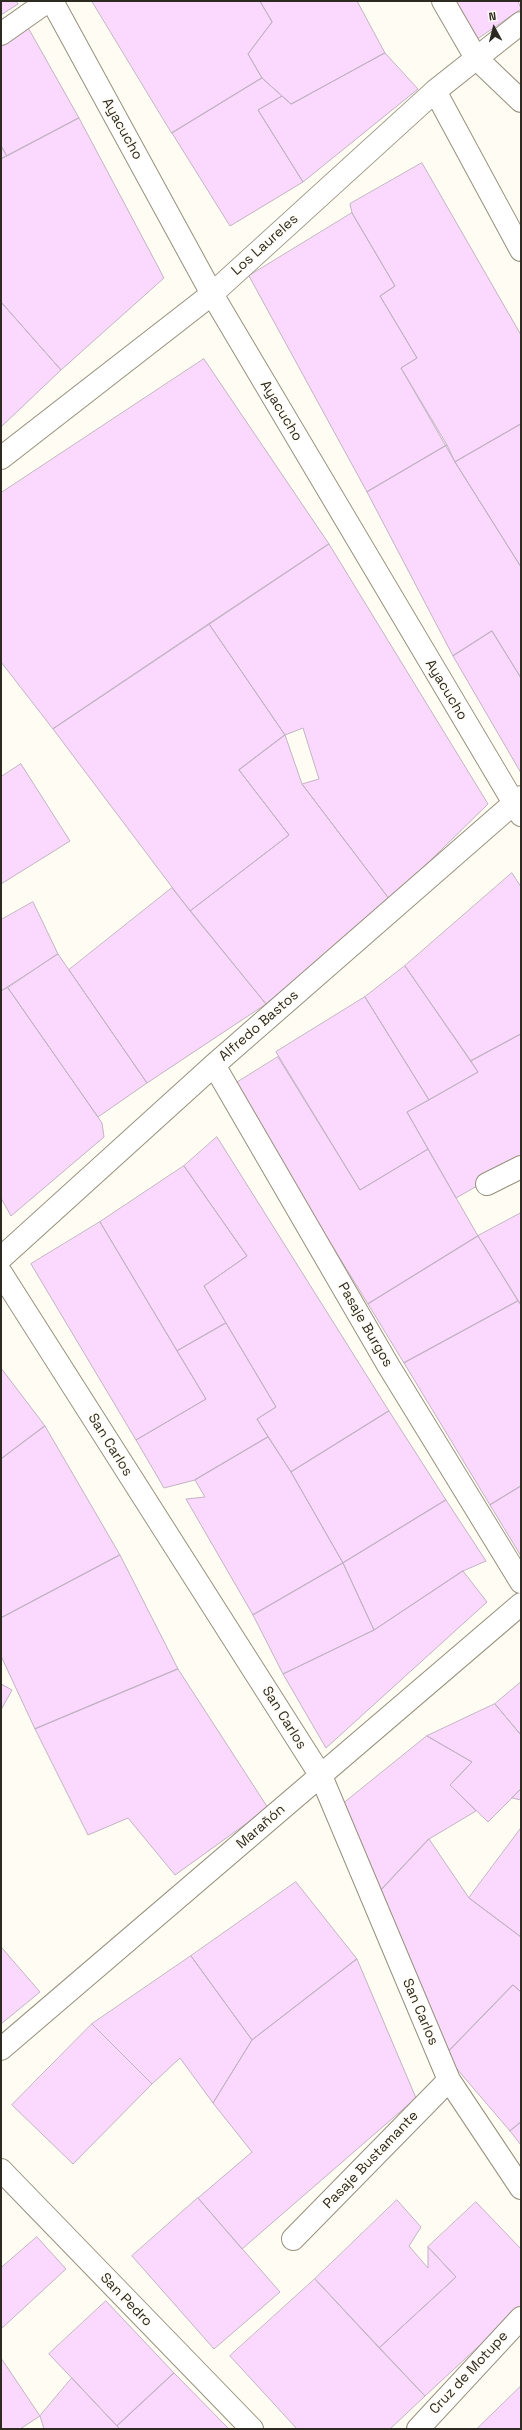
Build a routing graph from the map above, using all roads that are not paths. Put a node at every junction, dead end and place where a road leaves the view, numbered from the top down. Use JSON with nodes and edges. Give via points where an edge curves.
{"nodes":[{"id":1,"x":48,"y":1,"type":"edge"},
{"id":2,"x":52,"y":1,"type":"edge"},
{"id":3,"x":444,"y":1,"type":"edge"},
{"id":4,"x":521,"y":23,"type":"edge"},
{"id":5,"x":1,"y":34,"type":"edge"},
{"id":6,"x":476,"y":58,"type":"junction"},
{"id":7,"x":435,"y":91,"type":"junction"},
{"id":8,"x":521,"y":101,"type":"edge"},
{"id":9,"x":521,"y":250,"type":"edge"},
{"id":10,"x":212,"y":294,"type":"junction"},
{"id":11,"x":1,"y":458,"type":"edge"},
{"id":12,"x":519,"y":805,"type":"edge"},
{"id":13,"x":214,"y":1065,"type":"junction"},
{"id":14,"x":521,"y":1167,"type":"edge"},
{"id":15,"x":487,"y":1184,"type":"dead end"},
{"id":16,"x":1,"y":1258,"type":"edge"},
{"id":17,"x":1,"y":1273,"type":"edge"},
{"id":18,"x":521,"y":1582,"type":"edge"},
{"id":19,"x":521,"y":1604,"type":"edge"},
{"id":20,"x":321,"y":1776,"type":"junction"},
{"id":21,"x":1,"y":2049,"type":"edge"},
{"id":22,"x":449,"y":2080,"type":"junction"},
{"id":23,"x":1,"y":2170,"type":"edge"},
{"id":24,"x":521,"y":2188,"type":"edge"},
{"id":25,"x":293,"y":2240,"type":"dead end"},
{"id":26,"x":521,"y":2318,"type":"edge"},
{"id":27,"x":252,"y":2429,"type":"edge"},
{"id":28,"x":418,"y":2429,"type":"edge"}],
"edges":[{"from":1,"to":5,"type":"street"},
{"from":2,"to":10,"type":"street","name":"Ayacucho"},
{"from":3,"to":6,"type":"street"},
{"from":4,"to":6,"type":"street","name":"Los Laureles"},
{"from":6,"to":7,"type":"street","name":"Los Laureles"},
{"from":6,"to":8,"type":"street"},
{"from":7,"to":9,"type":"street"},
{"from":7,"to":10,"type":"street","name":"Los Laureles"},
{"from":10,"to":11,"type":"street","name":"Los Laureles"},
{"from":10,"to":12,"type":"street","name":"Ayacucho"},
{"from":12,"to":13,"type":"street","name":"Alfredo Bastos"},
{"from":13,"to":16,"type":"street","name":"Alfredo Bastos"},
{"from":13,"to":18,"type":"street","name":"Pasaje Burgos","via":[[388,1365]]},
{"from":14,"to":15,"type":"street"},
{"from":17,"to":20,"type":"street","name":"San Carlos"},
{"from":19,"to":20,"type":"street","name":"Marañón"},
{"from":20,"to":21,"type":"street","name":"Marañón"},
{"from":20,"to":22,"type":"street","name":"San Carlos"},
{"from":22,"to":24,"type":"street","name":"San Carlos"},
{"from":22,"to":25,"type":"street","name":"Pasaje Bustamante"},
{"from":23,"to":27,"type":"street","name":"San Pedro"},
{"from":26,"to":28,"type":"street","name":"Cruz de Motupe"}]}
